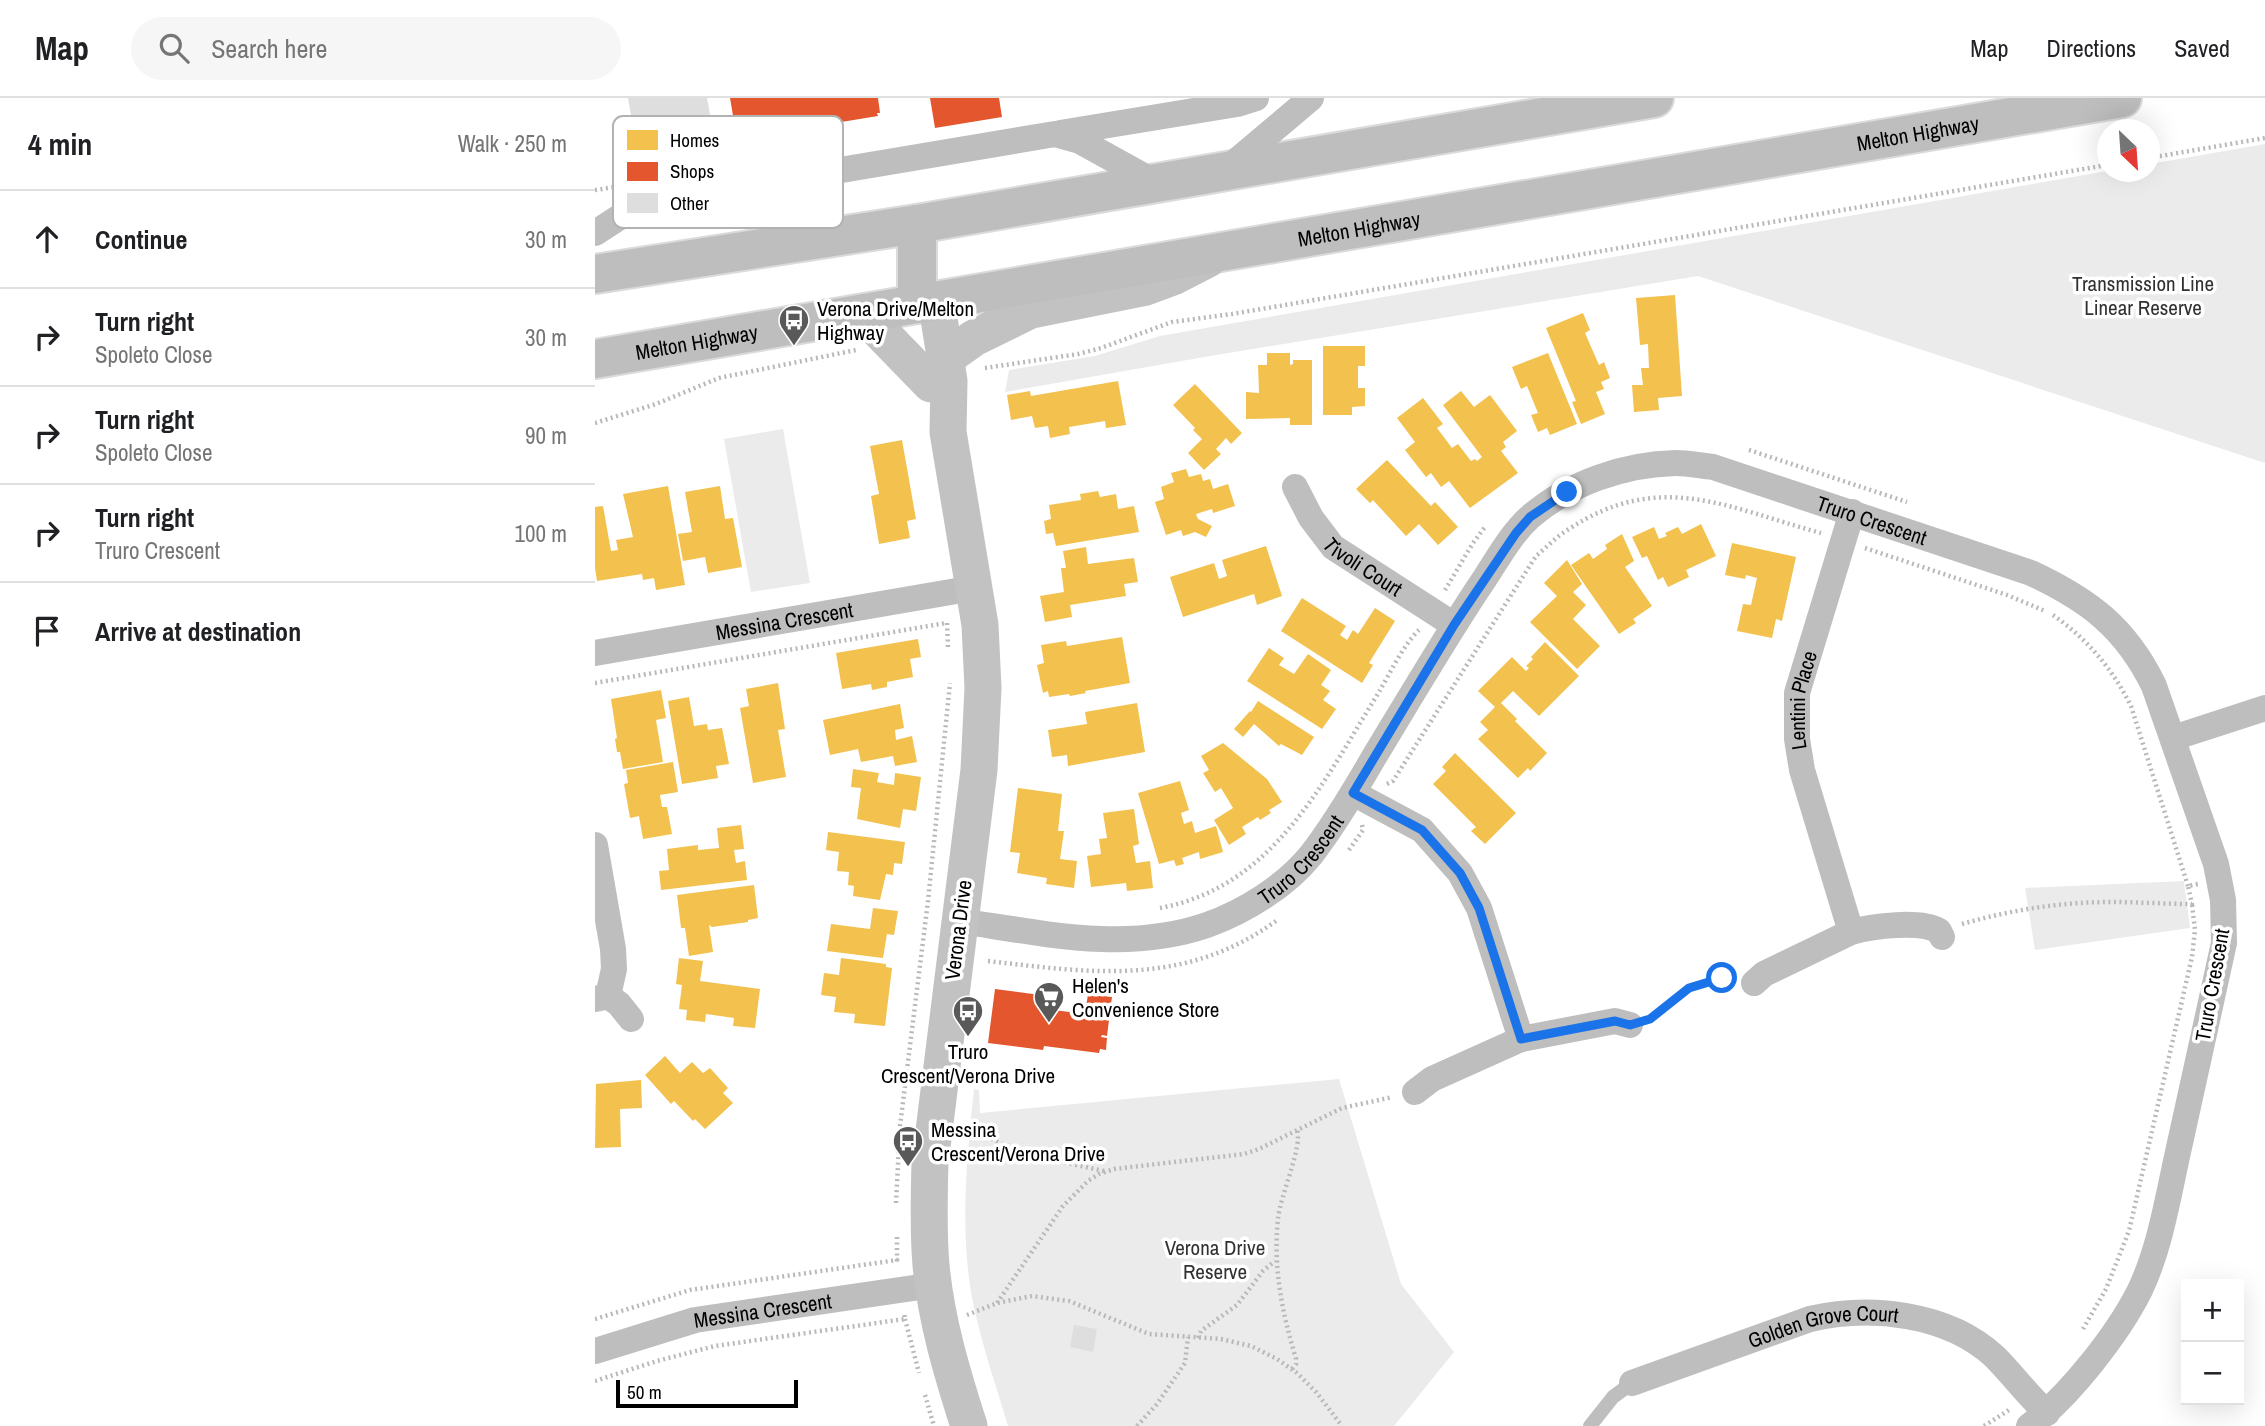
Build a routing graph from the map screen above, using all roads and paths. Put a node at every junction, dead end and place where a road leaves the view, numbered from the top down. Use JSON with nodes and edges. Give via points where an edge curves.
{"nodes":[{"id":1,"x":1257,"y":98,"type":"edge"},
{"id":2,"x":1311,"y":98,"type":"edge"},
{"id":3,"x":1654,"y":98,"type":"edge"},
{"id":4,"x":2122,"y":98,"type":"edge"},
{"id":5,"x":1055,"y":134,"type":"junction"},
{"id":6,"x":2265,"y":138,"type":"edge"},
{"id":7,"x":2160,"y":156,"type":"edge"},
{"id":8,"x":2097,"y":167,"type":"edge"},
{"id":9,"x":843,"y":170,"type":"edge"},
{"id":10,"x":1223,"y":173,"type":"junction"},
{"id":11,"x":1156,"y":183,"type":"junction"},
{"id":12,"x":613,"y":221,"type":"edge"},
{"id":13,"x":917,"y":224,"type":"junction"},
{"id":14,"x":595,"y":233,"type":"edge"},
{"id":15,"x":1225,"y":251,"type":"junction"},
{"id":16,"x":595,"y":274,"type":"edge"},
{"id":17,"x":927,"y":302,"type":"junction"},
{"id":18,"x":864,"y":331,"type":"junction"},
{"id":19,"x":595,"y":359,"type":"edge"},
{"id":20,"x":981,"y":368,"type":"dead end"},
{"id":21,"x":939,"y":371,"type":"junction"},
{"id":22,"x":595,"y":423,"type":"edge"},
{"id":23,"x":1295,"y":487,"type":"dead end"},
{"id":24,"x":1852,"y":512,"type":"junction"},
{"id":25,"x":1844,"y":538,"type":"junction"},
{"id":26,"x":974,"y":588,"type":"junction"},
{"id":27,"x":947,"y":623,"type":"dead end"},
{"id":28,"x":1454,"y":625,"type":"junction"},
{"id":29,"x":949,"y":651,"type":"dead end"},
{"id":30,"x":595,"y":653,"type":"edge"},
{"id":31,"x":951,"y":679,"type":"dead end"},
{"id":32,"x":2265,"y":708,"type":"edge"},
{"id":33,"x":2173,"y":738,"type":"junction"},
{"id":34,"x":1362,"y":798,"type":"junction"},
{"id":35,"x":1363,"y":830,"type":"junction"},
{"id":36,"x":1373,"y":832,"type":"dead end"},
{"id":37,"x":595,"y":845,"type":"edge"},
{"id":38,"x":1348,"y":851,"type":"dead end"},
{"id":39,"x":2219,"y":880,"type":"junction"},
{"id":40,"x":2188,"y":886,"type":"junction"},
{"id":41,"x":2192,"y":904,"type":"junction"},
{"id":42,"x":1282,"y":917,"type":"dead end"},
{"id":43,"x":960,"y":920,"type":"junction"},
{"id":44,"x":1851,"y":932,"type":"junction"},
{"id":45,"x":1940,"y":934,"type":"joint"},
{"id":46,"x":988,"y":961,"type":"dead end"},
{"id":47,"x":1722,"y":978,"type":"dead end"},
{"id":48,"x":1754,"y":983,"type":"dead end"},
{"id":49,"x":602,"y":997,"type":"edge"},
{"id":50,"x":631,"y":1018,"type":"dead end"},
{"id":51,"x":1630,"y":1025,"type":"joint"},
{"id":52,"x":1521,"y":1039,"type":"junction"},
{"id":53,"x":1415,"y":1092,"type":"joint"},
{"id":54,"x":967,"y":1126,"type":"dead end"},
{"id":55,"x":1297,"y":1130,"type":"junction"},
{"id":56,"x":1105,"y":1171,"type":"junction"},
{"id":57,"x":896,"y":1211,"type":"dead end"},
{"id":58,"x":897,"y":1236,"type":"dead end"},
{"id":59,"x":897,"y":1260,"type":"dead end"},
{"id":60,"x":1276,"y":1261,"type":"junction"},
{"id":61,"x":934,"y":1285,"type":"junction"},
{"id":62,"x":997,"y":1303,"type":"junction"},
{"id":63,"x":940,"y":1322,"type":"junction"},
{"id":64,"x":1188,"y":1337,"type":"junction"},
{"id":65,"x":1198,"y":1338,"type":"junction"},
{"id":66,"x":2078,"y":1339,"type":"dead end"},
{"id":67,"x":595,"y":1351,"type":"edge"},
{"id":68,"x":1292,"y":1369,"type":"junction"},
{"id":69,"x":1632,"y":1383,"type":"joint"},
{"id":70,"x":2036,"y":1413,"type":"edge"},
{"id":71,"x":969,"y":1426,"type":"edge"},
{"id":72,"x":1137,"y":1426,"type":"edge"},
{"id":73,"x":1342,"y":1426,"type":"edge"},
{"id":74,"x":1590,"y":1426,"type":"edge"},
{"id":75,"x":1984,"y":1426,"type":"edge"}],
"edges":[{"from":1,"to":5,"type":"street"},
{"from":2,"to":10,"type":"street"},
{"from":3,"to":10,"type":"highway"},
{"from":4,"to":15,"type":"highway","name":"Melton Highway"},
{"from":5,"to":9,"type":"street"},
{"from":5,"to":11,"type":"street","via":[[1080,141]]},
{"from":6,"to":7,"type":"path"},
{"from":8,"to":20,"type":"path","via":[[1172,322],[1078,354]]},
{"from":10,"to":11,"type":"highway"},
{"from":11,"to":13,"type":"highway"},
{"from":12,"to":14,"type":"street"},
{"from":13,"to":16,"type":"highway"},
{"from":13,"to":17,"type":"highway"},
{"from":15,"to":17,"type":"highway","name":"Melton Highway"},
{"from":15,"to":21,"type":"street","via":[[1160,283],[1031,310],[996,326]]},
{"from":17,"to":18,"type":"highway","name":"Melton Highway"},
{"from":17,"to":21,"type":"street","name":"Verona Drive"},
{"from":18,"to":19,"type":"highway","name":"Melton Highway"},
{"from":18,"to":21,"type":"street"},
{"from":18,"to":22,"type":"path"},
{"from":21,"to":26,"type":"street","name":"Verona Drive","via":[[949,381],[949,432]]},
{"from":23,"to":28,"type":"street","name":"Tivoli Court","via":[[1333,547]]},
{"from":24,"to":25,"type":"street","name":"Lentini Place"},
{"from":24,"to":28,"type":"street","name":"Truro Crescent","via":[[1713,467],[1654,464],[1612,474],[1584,483],[1530,517]]},
{"from":24,"to":33,"type":"street","name":"Truro Crescent","via":[[2031,573],[2092,607],[2141,660]]},
{"from":25,"to":34,"type":"path","via":[[1705,499],[1674,496],[1634,500],[1568,529],[1536,556],[1393,781]]},
{"from":25,"to":40,"type":"path","via":[[2007,595],[2049,612],[2076,631],[2119,683],[2131,706]]},
{"from":25,"to":44,"type":"street","name":"Lentini Place","via":[[1795,712],[1802,770]]},
{"from":26,"to":30,"type":"street","name":"Messina Crescent"},
{"from":26,"to":43,"type":"street","name":"Verona Drive","via":[[982,656],[983,726]]},
{"from":27,"to":29,"type":"path"},
{"from":28,"to":34,"type":"street","name":"Truro Crescent"},
{"from":31,"to":57,"type":"path","via":[[900,1126]]},
{"from":32,"to":33,"type":"street"},
{"from":33,"to":39,"type":"street","name":"Truro Crescent"},
{"from":34,"to":35,"type":"path"},
{"from":34,"to":43,"type":"street","name":"Truro Crescent","via":[[1287,878],[1252,904],[1203,926],[1139,939],[1105,939]]},
{"from":34,"to":52,"type":"street","via":[[1422,830],[1460,873],[1479,908]]},
{"from":35,"to":36,"type":"path"},
{"from":35,"to":38,"type":"path"},
{"from":37,"to":49,"type":"street","via":[[614,969]]},
{"from":39,"to":40,"type":"path"},
{"from":39,"to":70,"type":"street","name":"Truro Crescent","via":[[2224,943],[2149,1266],[2113,1333]]},
{"from":40,"to":41,"type":"path"},
{"from":41,"to":45,"type":"path","via":[[2039,906],[2003,912]]},
{"from":41,"to":66,"type":"path","via":[[2192,957],[2129,1231],[2106,1289]]},
{"from":42,"to":46,"type":"path","via":[[1233,947],[1158,970],[1112,972]]},
{"from":43,"to":61,"type":"street","name":"Verona Drive","via":[[930,1163]]},
{"from":44,"to":45,"type":"street","via":[[1922,925]]},
{"from":44,"to":48,"type":"street"},
{"from":47,"to":51,"type":"path","via":[[1689,988],[1650,1019]]},
{"from":49,"to":50,"type":"street","via":[[619,1004]]},
{"from":51,"to":52,"type":"street","via":[[1615,1021]]},
{"from":52,"to":53,"type":"street","via":[[1432,1079]]},
{"from":53,"to":55,"type":"path","via":[[1342,1108]]},
{"from":54,"to":56,"type":"path","via":[[1002,1144]]},
{"from":55,"to":56,"type":"path","via":[[1229,1158]]},
{"from":55,"to":60,"type":"path","via":[[1300,1141],[1280,1206]]},
{"from":56,"to":62,"type":"path","via":[[1063,1206]]},
{"from":58,"to":59,"type":"path"},
{"from":60,"to":65,"type":"path","via":[[1237,1305]]},
{"from":60,"to":68,"type":"path","via":[[1283,1315],[1296,1359]]},
{"from":61,"to":63,"type":"street","name":"Verona Drive"},
{"from":61,"to":67,"type":"street","name":"Messina Crescent","via":[[695,1320]]},
{"from":62,"to":63,"type":"path"},
{"from":62,"to":64,"type":"path","via":[[1032,1296],[1069,1301],[1149,1334]]},
{"from":63,"to":71,"type":"street","name":"Verona Drive"},
{"from":64,"to":65,"type":"path"},
{"from":64,"to":72,"type":"path","via":[[1185,1363]]},
{"from":65,"to":68,"type":"path","via":[[1251,1346]]},
{"from":68,"to":73,"type":"path"},
{"from":69,"to":70,"type":"street","name":"Golden Grove Court","via":[[1810,1319],[1874,1311],[1910,1316],[1960,1334],[1995,1357]]},
{"from":69,"to":74,"type":"lane","name":"Golden Grove Court","via":[[1613,1397]]},
{"from":70,"to":75,"type":"path","via":[[2006,1409]]}]}
